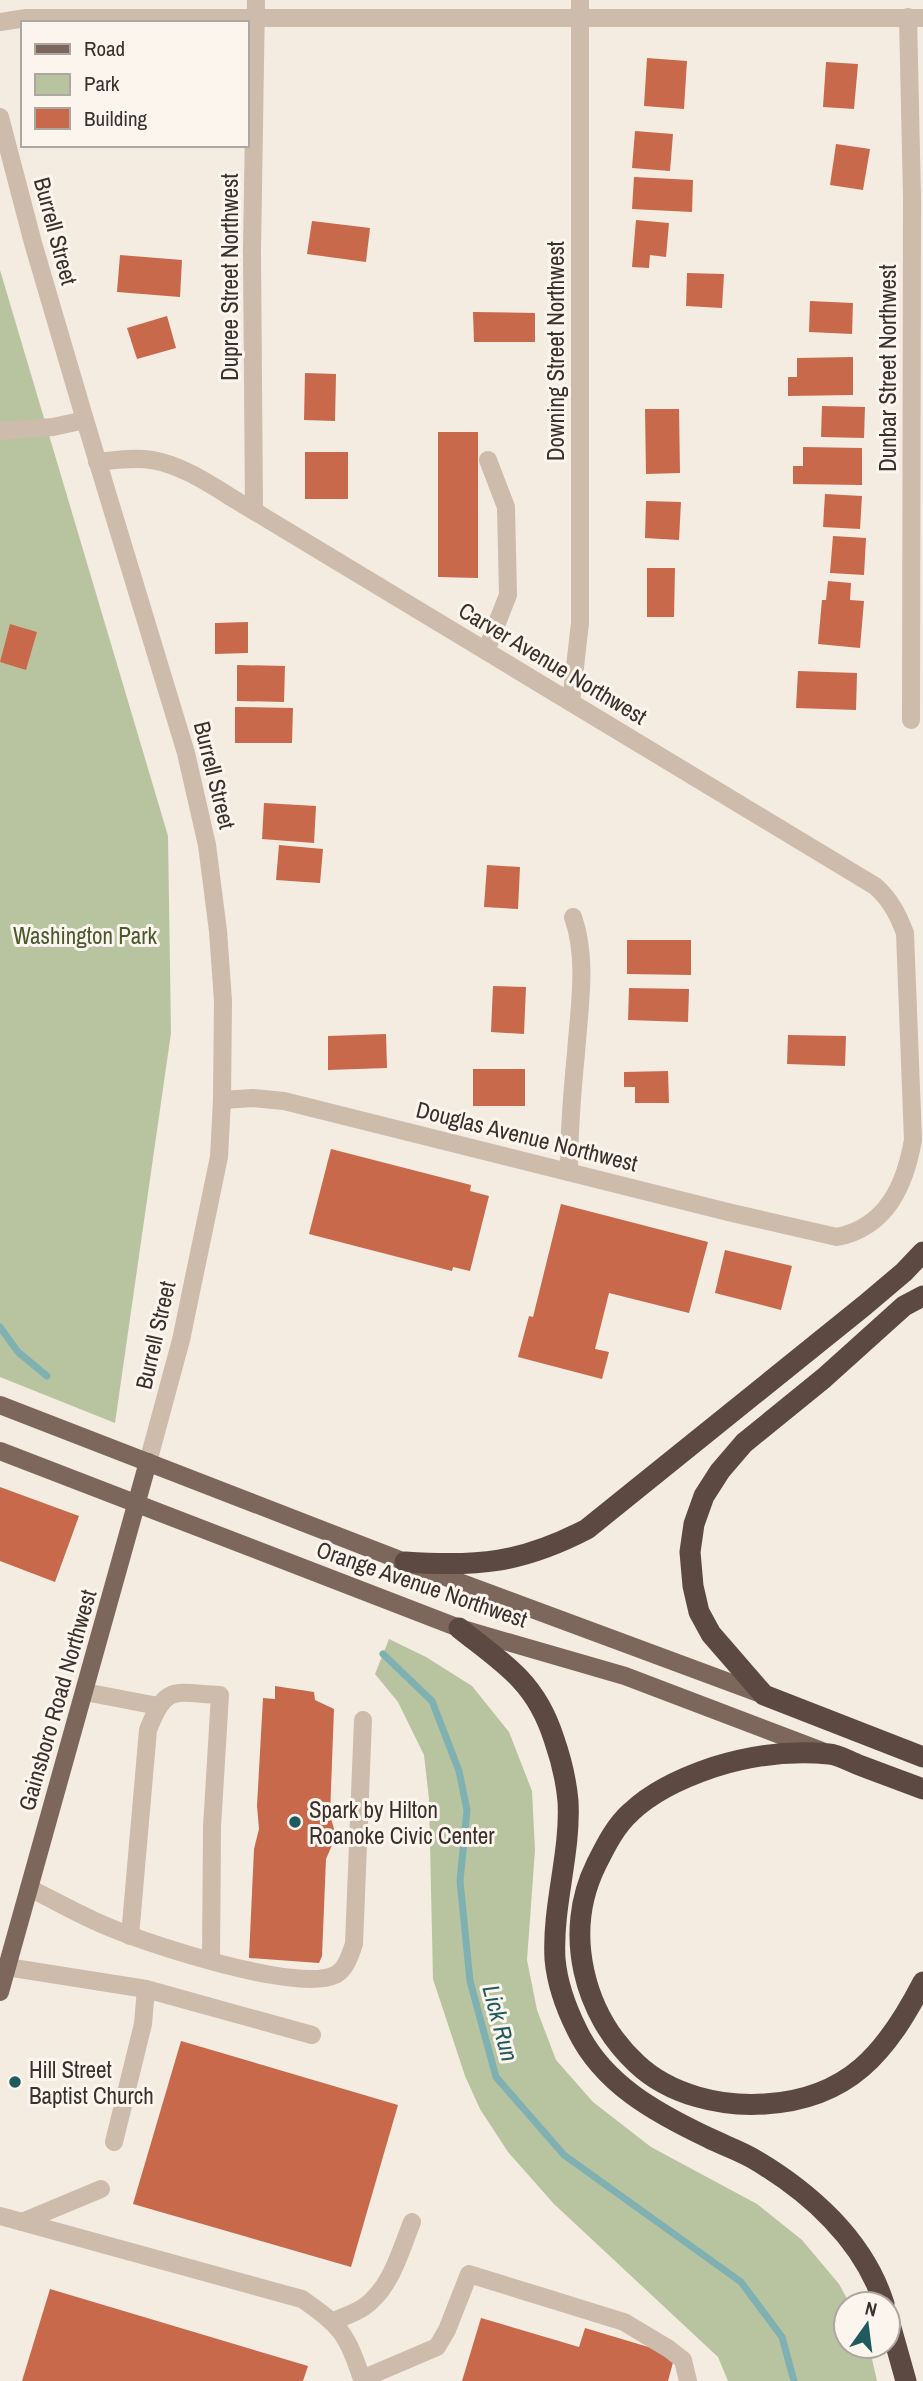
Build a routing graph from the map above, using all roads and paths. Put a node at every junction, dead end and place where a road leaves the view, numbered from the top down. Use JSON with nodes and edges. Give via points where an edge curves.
{"nodes":[{"id":1,"x":256,"y":8,"type":"edge"},
{"id":2,"x":580,"y":8,"type":"edge"},
{"id":3,"x":874,"y":8,"type":"edge"},
{"id":4,"x":916,"y":18,"type":"edge"},
{"id":5,"x":0,"y":22,"type":"edge"},
{"id":6,"x":0,"y":117,"type":"edge"},
{"id":7,"x":85,"y":420,"type":"junction"},
{"id":8,"x":0,"y":431,"type":"edge"},
{"id":9,"x":488,"y":460,"type":"dead end"},
{"id":10,"x":97,"y":462,"type":"junction"},
{"id":11,"x":254,"y":511,"type":"junction"},
{"id":12,"x":486,"y":651,"type":"junction"},
{"id":13,"x":572,"y":702,"type":"junction"},
{"id":14,"x":911,"y":720,"type":"dead end"},
{"id":15,"x":573,"y":917,"type":"dead end"},
{"id":16,"x":222,"y":1100,"type":"junction"},
{"id":17,"x":569,"y":1172,"type":"junction"},
{"id":18,"x":818,"y":1232,"type":"joint"},
{"id":19,"x":923,"y":1252,"type":"edge"},
{"id":20,"x":923,"y":1296,"type":"edge"},
{"id":21,"x":0,"y":1405,"type":"edge"},
{"id":22,"x":0,"y":1451,"type":"edge"},
{"id":23,"x":148,"y":1462,"type":"junction"},
{"id":24,"x":137,"y":1504,"type":"junction"},
{"id":25,"x":405,"y":1562,"type":"junction"},
{"id":26,"x":460,"y":1628,"type":"junction"},
{"id":27,"x":85,"y":1692,"type":"junction"},
{"id":28,"x":764,"y":1695,"type":"junction"},
{"id":29,"x":158,"y":1706,"type":"junction"},
{"id":30,"x":363,"y":1720,"type":"dead end"},
{"id":31,"x":832,"y":1754,"type":"junction"},
{"id":32,"x":923,"y":1757,"type":"edge"},
{"id":33,"x":923,"y":1789,"type":"edge"},
{"id":34,"x":29,"y":1888,"type":"junction"},
{"id":35,"x":130,"y":1936,"type":"junction"},
{"id":36,"x":211,"y":1961,"type":"junction"},
{"id":37,"x":7,"y":1966,"type":"junction"},
{"id":38,"x":923,"y":1982,"type":"edge"},
{"id":39,"x":146,"y":1989,"type":"junction"},
{"id":40,"x":0,"y":1992,"type":"edge"},
{"id":41,"x":312,"y":2035,"type":"dead end"},
{"id":42,"x":114,"y":2142,"type":"dead end"},
{"id":43,"x":101,"y":2189,"type":"dead end"},
{"id":44,"x":0,"y":2216,"type":"edge"},
{"id":45,"x":22,"y":2222,"type":"junction"},
{"id":46,"x":412,"y":2222,"type":"dead end"},
{"id":47,"x":877,"y":2290,"type":"edge"},
{"id":48,"x":334,"y":2321,"type":"junction"},
{"id":49,"x":900,"y":2360,"type":"edge"},
{"id":50,"x":362,"y":2380,"type":"edge"},
{"id":51,"x":688,"y":2381,"type":"edge"},
{"id":52,"x":906,"y":2381,"type":"edge"}],
"edges":[{"from":1,"to":2,"type":"street"},
{"from":1,"to":5,"type":"street"},
{"from":1,"to":11,"type":"street","name":"Dupree Street Northwest"},
{"from":2,"to":3,"type":"street"},
{"from":2,"to":13,"type":"street","name":"Downing Street Northwest","via":[[580,623]]},
{"from":3,"to":4,"type":"street"},
{"from":4,"to":14,"type":"street","name":"Dunbar Street Northwest"},
{"from":6,"to":7,"type":"street","name":"Burrell Street"},
{"from":7,"to":8,"type":"street"},
{"from":7,"to":10,"type":"street","name":"Burrell Street"},
{"from":9,"to":12,"type":"street","via":[[506,506],[508,595]]},
{"from":10,"to":11,"type":"street","name":"Carver Avenue Northwest","via":[[152,460],[177,467]]},
{"from":10,"to":16,"type":"street","name":"Burrell Street","via":[[186,753],[207,845],[223,1001]]},
{"from":11,"to":12,"type":"street","name":"Carver Avenue Northwest"},
{"from":12,"to":13,"type":"street","name":"Carver Avenue Northwest"},
{"from":13,"to":18,"type":"street","name":"Carver Avenue Northwest","via":[[876,886],[897,913],[905,933],[908,990],[913,1117],[908,1168],[893,1202],[869,1223],[853,1234],[837,1237]]},
{"from":15,"to":17,"type":"street","via":[[581,954]]},
{"from":16,"to":17,"type":"street","name":"Douglas Avenue Northwest","via":[[284,1101]]},
{"from":16,"to":23,"type":"street","name":"Burrell Street","via":[[214,1182],[181,1340]]},
{"from":17,"to":18,"type":"street","name":"Douglas Avenue Northwest"},
{"from":19,"to":25,"type":"highway","via":[[865,1305],[587,1529],[529,1555],[493,1562]]},
{"from":20,"to":28,"type":"highway","via":[[904,1306],[744,1443],[704,1496],[690,1552],[699,1612],[718,1643]]},
{"from":21,"to":23,"type":"main road","name":"Orange Avenue Northwest"},
{"from":22,"to":24,"type":"main road","name":"Orange Avenue Northwest"},
{"from":23,"to":24,"type":"main road","name":"Gainsboro Road Northwest"},
{"from":23,"to":25,"type":"main road","name":"Orange Avenue Northwest"},
{"from":24,"to":26,"type":"main road","name":"Orange Avenue Northwest"},
{"from":24,"to":27,"type":"main road","name":"Gainsboro Road Northwest"},
{"from":25,"to":28,"type":"main road","name":"Orange Avenue Northwest"},
{"from":26,"to":31,"type":"main road","name":"Orange Avenue Northwest","via":[[625,1676]]},
{"from":26,"to":47,"type":"highway","via":[[500,1660],[539,1704],[562,1761],[568,1802],[555,1961],[577,2030],[597,2062],[655,2111],[751,2157],[790,2182],[849,2238]]},
{"from":27,"to":29,"type":"street"},
{"from":27,"to":34,"type":"main road","name":"Gainsboro Road Northwest"},
{"from":28,"to":32,"type":"highway"},
{"from":29,"to":35,"type":"street","via":[[148,1730]]},
{"from":29,"to":36,"type":"street","via":[[174,1693],[220,1695],[212,1827]]},
{"from":30,"to":36,"type":"street","via":[[354,1944],[347,1963],[337,1974],[323,1978],[272,1976]]},
{"from":31,"to":33,"type":"highway"},
{"from":31,"to":38,"type":"highway","via":[[779,1753],[743,1759],[692,1774],[629,1813],[608,1842],[585,1893],[580,1950],[594,2004],[637,2065],[663,2082],[717,2101],[776,2104],[827,2090],[855,2075],[895,2033]]},
{"from":34,"to":35,"type":"street"},
{"from":34,"to":37,"type":"main road","name":"Gainsboro Road Northwest"},
{"from":35,"to":36,"type":"street"},
{"from":37,"to":39,"type":"street"},
{"from":37,"to":40,"type":"main road","name":"Gainsboro Road Northwest"},
{"from":39,"to":41,"type":"street"},
{"from":39,"to":42,"type":"street","via":[[143,2024]]},
{"from":43,"to":45,"type":"street"},
{"from":44,"to":45,"type":"street"},
{"from":45,"to":48,"type":"street","via":[[302,2299]]},
{"from":46,"to":48,"type":"street","via":[[379,2295]]},
{"from":48,"to":50,"type":"street","via":[[350,2343]]},
{"from":49,"to":52,"type":"highway"},
{"from":50,"to":51,"type":"street","via":[[437,2347],[469,2274],[624,2322],[682,2360]]}]}
